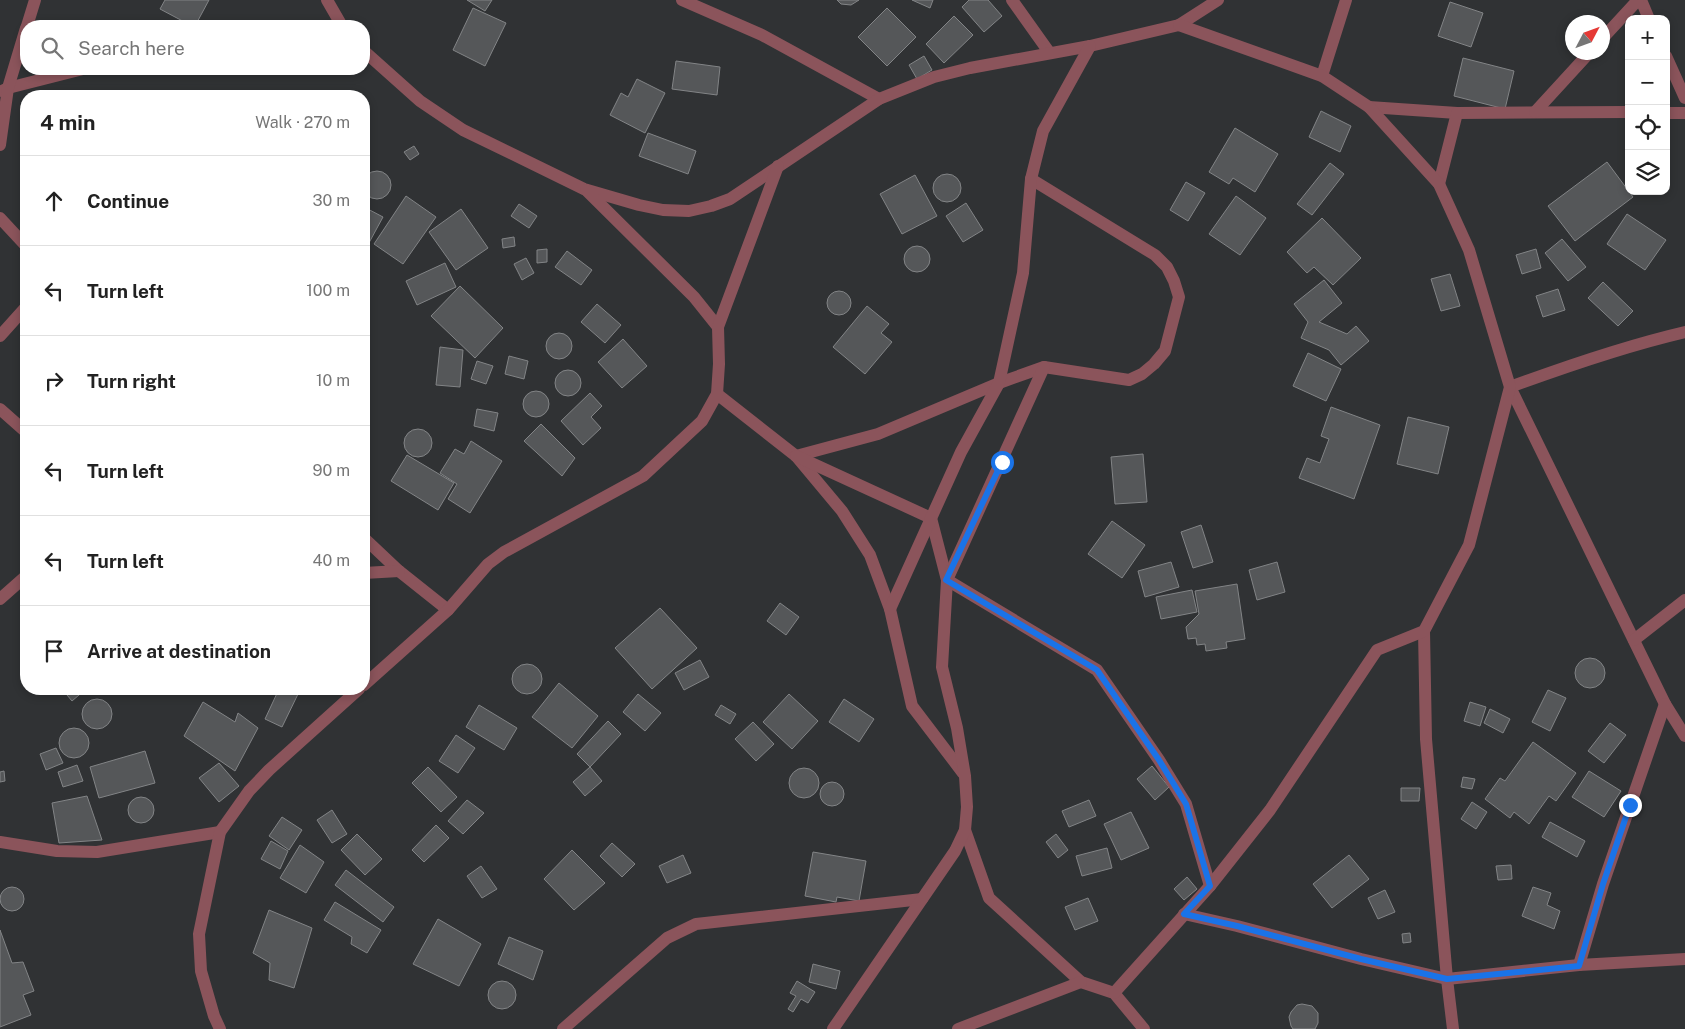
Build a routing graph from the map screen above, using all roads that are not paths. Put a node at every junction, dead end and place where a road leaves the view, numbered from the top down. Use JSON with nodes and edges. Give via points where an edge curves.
{"nodes":[{"id":1,"x":35,"y":0,"type":"edge"},
{"id":2,"x":327,"y":0,"type":"edge"},
{"id":3,"x":682,"y":0,"type":"edge"},
{"id":4,"x":1012,"y":0,"type":"edge"},
{"id":5,"x":1346,"y":0,"type":"edge"},
{"id":6,"x":1640,"y":0,"type":"edge"},
{"id":7,"x":1212,"y":2,"type":"edge"},
{"id":8,"x":1648,"y":15,"type":"edge"},
{"id":9,"x":29,"y":20,"type":"edge"},
{"id":10,"x":339,"y":20,"type":"edge"},
{"id":11,"x":1179,"y":25,"type":"junction"},
{"id":12,"x":1610,"y":31,"type":"edge"},
{"id":13,"x":20,"y":46,"type":"edge"},
{"id":14,"x":1090,"y":46,"type":"junction"},
{"id":15,"x":1049,"y":52,"type":"junction"},
{"id":16,"x":370,"y":56,"type":"edge"},
{"id":17,"x":1583,"y":60,"type":"edge"},
{"id":18,"x":1668,"y":60,"type":"edge"},
{"id":19,"x":60,"y":75,"type":"edge"},
{"id":20,"x":1322,"y":76,"type":"junction"},
{"id":21,"x":4,"y":90,"type":"edge"},
{"id":22,"x":1685,"y":98,"type":"edge"},
{"id":23,"x":879,"y":99,"type":"junction"},
{"id":24,"x":1369,"y":106,"type":"junction"},
{"id":25,"x":1535,"y":112,"type":"junction"},
{"id":26,"x":1625,"y":112,"type":"edge"},
{"id":27,"x":1457,"y":113,"type":"junction"},
{"id":28,"x":1670,"y":113,"type":"edge"},
{"id":29,"x":1685,"y":113,"type":"edge"},
{"id":30,"x":0,"y":145,"type":"edge"},
{"id":31,"x":778,"y":166,"type":"junction"},
{"id":32,"x":1031,"y":178,"type":"junction"},
{"id":33,"x":1439,"y":184,"type":"junction"},
{"id":34,"x":584,"y":189,"type":"junction"},
{"id":35,"x":0,"y":218,"type":"edge"},
{"id":36,"x":20,"y":240,"type":"edge"},
{"id":37,"x":20,"y":314,"type":"edge"},
{"id":38,"x":718,"y":327,"type":"junction"},
{"id":39,"x":1685,"y":332,"type":"edge"},
{"id":40,"x":0,"y":336,"type":"edge"},
{"id":41,"x":1044,"y":367,"type":"junction"},
{"id":42,"x":999,"y":383,"type":"junction"},
{"id":43,"x":1510,"y":387,"type":"junction"},
{"id":44,"x":717,"y":394,"type":"junction"},
{"id":45,"x":0,"y":409,"type":"edge"},
{"id":46,"x":20,"y":427,"type":"edge"},
{"id":47,"x":796,"y":456,"type":"junction"},
{"id":48,"x":931,"y":518,"type":"junction"},
{"id":49,"x":370,"y":544,"type":"edge"},
{"id":50,"x":399,"y":571,"type":"junction"},
{"id":51,"x":370,"y":573,"type":"edge"},
{"id":52,"x":946,"y":580,"type":"junction"},
{"id":53,"x":20,"y":581,"type":"edge"},
{"id":54,"x":0,"y":599,"type":"edge"},
{"id":55,"x":1685,"y":600,"type":"edge"},
{"id":56,"x":890,"y":608,"type":"junction"},
{"id":57,"x":448,"y":610,"type":"junction"},
{"id":58,"x":1424,"y":631,"type":"junction"},
{"id":59,"x":1634,"y":640,"type":"junction"},
{"id":60,"x":370,"y":680,"type":"edge"},
{"id":61,"x":353,"y":695,"type":"edge"},
{"id":62,"x":1665,"y":704,"type":"junction"},
{"id":63,"x":1685,"y":736,"type":"edge"},
{"id":64,"x":965,"y":776,"type":"junction"},
{"id":65,"x":965,"y":830,"type":"junction"},
{"id":66,"x":220,"y":832,"type":"junction"},
{"id":67,"x":0,"y":842,"type":"edge"},
{"id":68,"x":1210,"y":886,"type":"junction"},
{"id":69,"x":922,"y":899,"type":"junction"},
{"id":70,"x":1184,"y":914,"type":"junction"},
{"id":71,"x":1685,"y":959,"type":"edge"},
{"id":72,"x":1579,"y":966,"type":"junction"},
{"id":73,"x":1447,"y":979,"type":"junction"},
{"id":74,"x":1081,"y":982,"type":"junction"},
{"id":75,"x":1114,"y":993,"type":"junction"},
{"id":76,"x":220,"y":1029,"type":"edge"},
{"id":77,"x":563,"y":1029,"type":"edge"},
{"id":78,"x":833,"y":1029,"type":"edge"},
{"id":79,"x":958,"y":1029,"type":"edge"},
{"id":80,"x":1144,"y":1029,"type":"edge"},
{"id":81,"x":1453,"y":1029,"type":"edge"}],
"edges":[{"from":1,"to":9,"type":"street"},
{"from":2,"to":10,"type":"street"},
{"from":3,"to":23,"type":"street","via":[[762,35]]},
{"from":4,"to":15,"type":"street"},
{"from":5,"to":20,"type":"street"},
{"from":6,"to":8,"type":"street"},
{"from":6,"to":12,"type":"street"},
{"from":7,"to":11,"type":"street"},
{"from":11,"to":14,"type":"street"},
{"from":11,"to":20,"type":"street"},
{"from":13,"to":21,"type":"street"},
{"from":14,"to":15,"type":"street"},
{"from":14,"to":32,"type":"street","via":[[1043,131]]},
{"from":15,"to":23,"type":"street","via":[[934,77]]},
{"from":16,"to":34,"type":"street","via":[[420,101],[463,130]]},
{"from":17,"to":25,"type":"street"},
{"from":18,"to":22,"type":"street"},
{"from":19,"to":21,"type":"street"},
{"from":20,"to":24,"type":"street"},
{"from":21,"to":30,"type":"street"},
{"from":23,"to":31,"type":"street"},
{"from":24,"to":27,"type":"street"},
{"from":24,"to":33,"type":"street"},
{"from":25,"to":26,"type":"street"},
{"from":25,"to":27,"type":"street"},
{"from":27,"to":33,"type":"street"},
{"from":28,"to":29,"type":"street"},
{"from":31,"to":34,"type":"street","via":[[730,199],[689,211],[639,205]]},
{"from":31,"to":38,"type":"street"},
{"from":32,"to":41,"type":"street","via":[[1155,255],[1167,267],[1179,297],[1165,351],[1142,374],[1129,380]]},
{"from":32,"to":42,"type":"street","via":[[1023,273]]},
{"from":33,"to":43,"type":"street","via":[[1469,250]]},
{"from":34,"to":38,"type":"street","via":[[694,297]]},
{"from":35,"to":36,"type":"street"},
{"from":37,"to":40,"type":"street"},
{"from":38,"to":44,"type":"street"},
{"from":39,"to":43,"type":"street","via":[[1567,366]]},
{"from":41,"to":42,"type":"street"},
{"from":41,"to":52,"type":"street"},
{"from":42,"to":47,"type":"street","via":[[878,434]]},
{"from":42,"to":48,"type":"street","via":[[961,452]]},
{"from":43,"to":58,"type":"street","via":[[1469,545]]},
{"from":43,"to":59,"type":"street"},
{"from":44,"to":47,"type":"street"},
{"from":44,"to":57,"type":"street","via":[[702,421],[643,476],[504,552],[488,564]]},
{"from":45,"to":46,"type":"street"},
{"from":47,"to":48,"type":"street"},
{"from":47,"to":56,"type":"street","via":[[842,511],[870,555]]},
{"from":48,"to":52,"type":"street"},
{"from":48,"to":56,"type":"street"},
{"from":49,"to":50,"type":"street"},
{"from":50,"to":51,"type":"street"},
{"from":50,"to":57,"type":"street"},
{"from":52,"to":64,"type":"street","via":[[942,668]]},
{"from":52,"to":68,"type":"street","via":[[1097,670],[1186,804]]},
{"from":53,"to":54,"type":"street"},
{"from":55,"to":59,"type":"street"},
{"from":56,"to":64,"type":"street","via":[[912,706]]},
{"from":57,"to":60,"type":"street"},
{"from":58,"to":68,"type":"street","via":[[1376,650],[1270,810]]},
{"from":58,"to":73,"type":"street","via":[[1426,739]]},
{"from":59,"to":62,"type":"street"},
{"from":61,"to":66,"type":"street","via":[[249,790]]},
{"from":62,"to":63,"type":"street"},
{"from":62,"to":72,"type":"street","via":[[1603,884]]},
{"from":64,"to":65,"type":"street"},
{"from":65,"to":69,"type":"street","via":[[955,851]]},
{"from":65,"to":74,"type":"street","via":[[989,898]]},
{"from":66,"to":67,"type":"street","via":[[97,852],[57,851]]},
{"from":66,"to":76,"type":"street","via":[[199,934],[201,971]]},
{"from":68,"to":70,"type":"street"},
{"from":69,"to":77,"type":"street","via":[[696,924],[667,938]]},
{"from":69,"to":78,"type":"street"},
{"from":70,"to":73,"type":"street"},
{"from":70,"to":75,"type":"street"},
{"from":71,"to":72,"type":"street"},
{"from":72,"to":73,"type":"street"},
{"from":73,"to":81,"type":"street"},
{"from":74,"to":75,"type":"street"},
{"from":74,"to":79,"type":"street"},
{"from":75,"to":80,"type":"street"}]}
